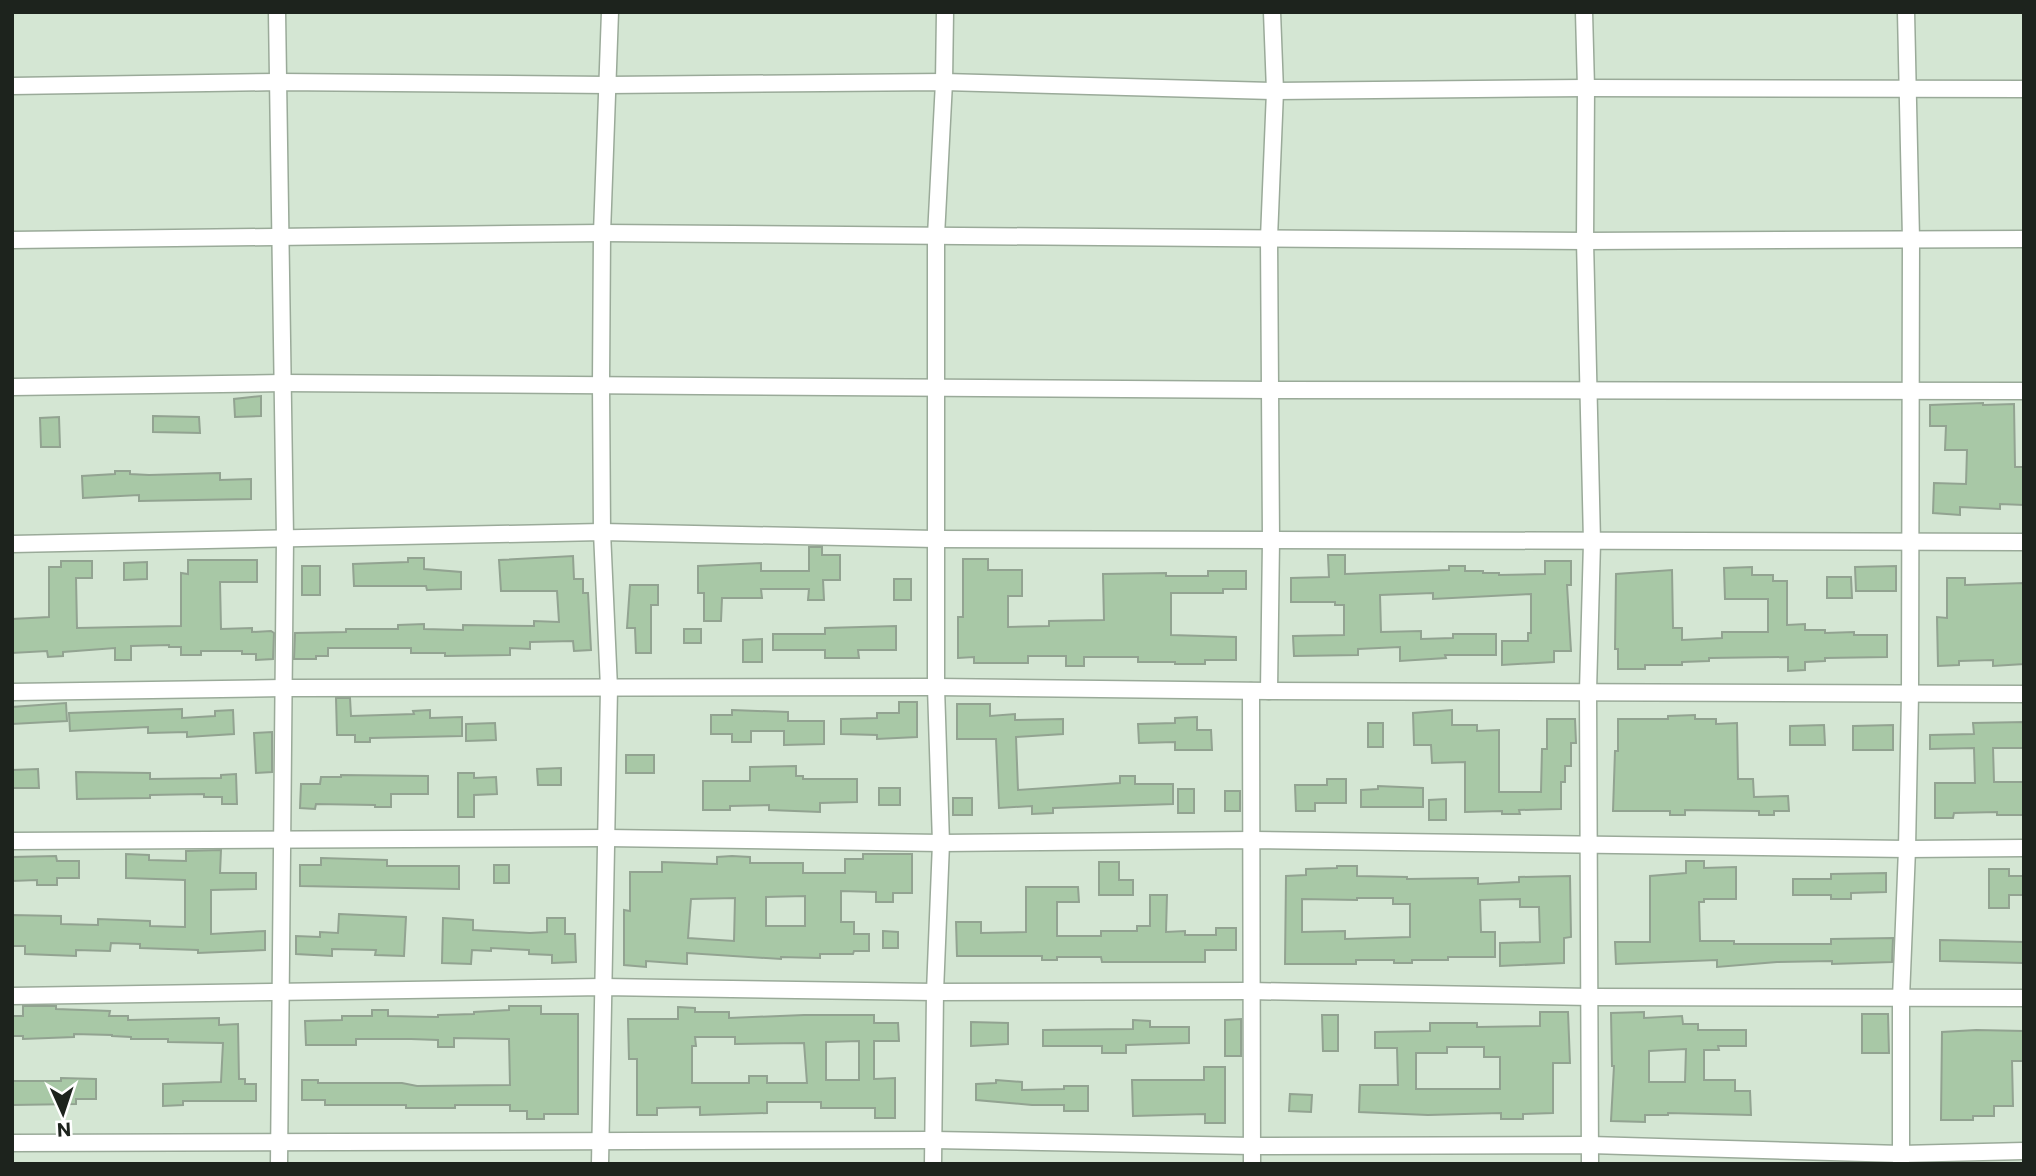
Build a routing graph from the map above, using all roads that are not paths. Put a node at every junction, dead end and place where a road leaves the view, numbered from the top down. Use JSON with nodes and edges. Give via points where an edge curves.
{"nodes":[{"id":1,"x":277,"y":12,"type":"edge"},
{"id":2,"x":610,"y":12,"type":"edge"},
{"id":3,"x":945,"y":12,"type":"edge"},
{"id":4,"x":1272,"y":12,"type":"edge"},
{"id":5,"x":1584,"y":12,"type":"edge"},
{"id":6,"x":1906,"y":12,"type":"edge"},
{"id":7,"x":279,"y":82,"type":"junction"},
{"id":8,"x":944,"y":82,"type":"junction"},
{"id":9,"x":608,"y":85,"type":"junction"},
{"id":10,"x":12,"y":86,"type":"edge"},
{"id":11,"x":1586,"y":88,"type":"junction"},
{"id":12,"x":1906,"y":89,"type":"junction"},
{"id":13,"x":2024,"y":89,"type":"edge"},
{"id":14,"x":1275,"y":91,"type":"junction"},
{"id":15,"x":602,"y":233,"type":"junction"},
{"id":16,"x":936,"y":236,"type":"junction"},
{"id":17,"x":281,"y":238,"type":"junction"},
{"id":18,"x":1269,"y":238,"type":"junction"},
{"id":19,"x":1910,"y":239,"type":"junction"},
{"id":20,"x":2024,"y":239,"type":"edge"},
{"id":21,"x":12,"y":240,"type":"edge"},
{"id":22,"x":1585,"y":241,"type":"junction"},
{"id":23,"x":283,"y":383,"type":"junction"},
{"id":24,"x":601,"y":384,"type":"junction"},
{"id":25,"x":12,"y":387,"type":"edge"},
{"id":26,"x":938,"y":387,"type":"junction"},
{"id":27,"x":1589,"y":389,"type":"junction"},
{"id":28,"x":1270,"y":390,"type":"junction"},
{"id":29,"x":1909,"y":390,"type":"junction"},
{"id":30,"x":2024,"y":391,"type":"edge"},
{"id":31,"x":602,"y":532,"type":"junction"},
{"id":32,"x":285,"y":538,"type":"junction"},
{"id":33,"x":935,"y":539,"type":"junction"},
{"id":34,"x":1271,"y":540,"type":"junction"},
{"id":35,"x":1910,"y":541,"type":"junction"},
{"id":36,"x":1592,"y":542,"type":"junction"},
{"id":37,"x":2024,"y":542,"type":"edge"},
{"id":38,"x":12,"y":544,"type":"edge"},
{"id":39,"x":936,"y":687,"type":"junction"},
{"id":40,"x":284,"y":688,"type":"junction"},
{"id":41,"x":609,"y":688,"type":"junction"},
{"id":42,"x":1251,"y":691,"type":"junction"},
{"id":43,"x":1269,"y":691,"type":"junction"},
{"id":44,"x":1588,"y":691,"type":"junction"},
{"id":45,"x":12,"y":692,"type":"edge"},
{"id":46,"x":2024,"y":694,"type":"edge"},
{"id":47,"x":1910,"y":695,"type":"junction"},
{"id":48,"x":283,"y":838,"type":"junction"},
{"id":49,"x":607,"y":838,"type":"junction"},
{"id":50,"x":1253,"y":840,"type":"junction"},
{"id":51,"x":12,"y":841,"type":"edge"},
{"id":52,"x":940,"y":843,"type":"junction"},
{"id":53,"x":1589,"y":846,"type":"junction"},
{"id":54,"x":2024,"y":848,"type":"edge"},
{"id":55,"x":1907,"y":849,"type":"junction"},
{"id":56,"x":603,"y":987,"type":"junction"},
{"id":57,"x":1250,"y":991,"type":"junction"},
{"id":58,"x":282,"y":992,"type":"junction"},
{"id":59,"x":935,"y":992,"type":"junction"},
{"id":60,"x":12,"y":996,"type":"edge"},
{"id":61,"x":1590,"y":997,"type":"junction"},
{"id":62,"x":1901,"y":998,"type":"junction"},
{"id":63,"x":2024,"y":998,"type":"edge"},
{"id":64,"x":599,"y":1140,"type":"junction"},
{"id":65,"x":933,"y":1140,"type":"junction"},
{"id":66,"x":12,"y":1143,"type":"edge"},
{"id":67,"x":279,"y":1144,"type":"junction"},
{"id":68,"x":1590,"y":1145,"type":"junction"},
{"id":69,"x":1252,"y":1146,"type":"junction"},
{"id":70,"x":2024,"y":1151,"type":"edge"},
{"id":71,"x":1901,"y":1159,"type":"edge"},
{"id":72,"x":279,"y":1164,"type":"edge"},
{"id":73,"x":600,"y":1164,"type":"edge"},
{"id":74,"x":933,"y":1164,"type":"edge"},
{"id":75,"x":1252,"y":1164,"type":"edge"},
{"id":76,"x":1590,"y":1164,"type":"edge"}],
"edges":[{"from":1,"to":7,"type":"street"},
{"from":2,"to":9,"type":"street"},
{"from":3,"to":8,"type":"street"},
{"from":4,"to":14,"type":"street"},
{"from":5,"to":11,"type":"street"},
{"from":6,"to":12,"type":"street"},
{"from":7,"to":9,"type":"street"},
{"from":7,"to":10,"type":"street"},
{"from":7,"to":17,"type":"street"},
{"from":8,"to":9,"type":"street"},
{"from":8,"to":14,"type":"street"},
{"from":8,"to":16,"type":"street"},
{"from":9,"to":15,"type":"street"},
{"from":11,"to":12,"type":"street"},
{"from":11,"to":14,"type":"street"},
{"from":11,"to":22,"type":"street"},
{"from":12,"to":13,"type":"street"},
{"from":12,"to":19,"type":"street"},
{"from":14,"to":18,"type":"street"},
{"from":15,"to":16,"type":"street"},
{"from":15,"to":17,"type":"street"},
{"from":15,"to":24,"type":"street"},
{"from":16,"to":18,"type":"street"},
{"from":16,"to":26,"type":"street"},
{"from":17,"to":21,"type":"street"},
{"from":17,"to":23,"type":"street"},
{"from":18,"to":22,"type":"street"},
{"from":18,"to":28,"type":"street"},
{"from":19,"to":20,"type":"street"},
{"from":19,"to":22,"type":"street"},
{"from":19,"to":29,"type":"street"},
{"from":22,"to":27,"type":"street"},
{"from":23,"to":24,"type":"street"},
{"from":23,"to":25,"type":"street"},
{"from":23,"to":32,"type":"street"},
{"from":24,"to":26,"type":"street"},
{"from":24,"to":31,"type":"street"},
{"from":26,"to":28,"type":"street"},
{"from":26,"to":33,"type":"street"},
{"from":27,"to":28,"type":"street"},
{"from":27,"to":29,"type":"street"},
{"from":27,"to":36,"type":"street"},
{"from":28,"to":34,"type":"street"},
{"from":29,"to":30,"type":"street"},
{"from":29,"to":35,"type":"street"},
{"from":31,"to":32,"type":"street"},
{"from":31,"to":33,"type":"street"},
{"from":31,"to":41,"type":"street"},
{"from":32,"to":38,"type":"street"},
{"from":32,"to":40,"type":"street"},
{"from":33,"to":34,"type":"street"},
{"from":33,"to":39,"type":"street"},
{"from":34,"to":36,"type":"street"},
{"from":34,"to":43,"type":"street"},
{"from":35,"to":36,"type":"street"},
{"from":35,"to":37,"type":"street"},
{"from":35,"to":47,"type":"street"},
{"from":36,"to":44,"type":"street"},
{"from":39,"to":41,"type":"street"},
{"from":39,"to":42,"type":"street"},
{"from":39,"to":52,"type":"street"},
{"from":40,"to":41,"type":"street"},
{"from":40,"to":45,"type":"street"},
{"from":40,"to":48,"type":"street"},
{"from":41,"to":49,"type":"street"},
{"from":42,"to":43,"type":"street"},
{"from":42,"to":50,"type":"street"},
{"from":43,"to":44,"type":"street"},
{"from":44,"to":47,"type":"street"},
{"from":44,"to":53,"type":"street"},
{"from":46,"to":47,"type":"street"},
{"from":47,"to":55,"type":"street"},
{"from":48,"to":49,"type":"street"},
{"from":48,"to":51,"type":"street"},
{"from":48,"to":58,"type":"street"},
{"from":49,"to":52,"type":"street"},
{"from":49,"to":56,"type":"street"},
{"from":50,"to":52,"type":"street"},
{"from":50,"to":53,"type":"street"},
{"from":50,"to":57,"type":"street"},
{"from":52,"to":59,"type":"street"},
{"from":53,"to":55,"type":"street"},
{"from":53,"to":61,"type":"street"},
{"from":54,"to":55,"type":"street"},
{"from":55,"to":62,"type":"street"},
{"from":56,"to":58,"type":"street"},
{"from":56,"to":59,"type":"street"},
{"from":56,"to":64,"type":"street"},
{"from":57,"to":59,"type":"street"},
{"from":57,"to":61,"type":"street"},
{"from":57,"to":69,"type":"street"},
{"from":58,"to":60,"type":"street"},
{"from":58,"to":67,"type":"street"},
{"from":59,"to":65,"type":"street"},
{"from":61,"to":62,"type":"street"},
{"from":61,"to":68,"type":"street"},
{"from":62,"to":63,"type":"street"},
{"from":62,"to":71,"type":"street"},
{"from":64,"to":65,"type":"street"},
{"from":64,"to":67,"type":"street"},
{"from":64,"to":73,"type":"street"},
{"from":65,"to":69,"type":"street"},
{"from":65,"to":74,"type":"street"},
{"from":66,"to":67,"type":"street"},
{"from":67,"to":72,"type":"street"},
{"from":68,"to":69,"type":"street"},
{"from":68,"to":71,"type":"street"},
{"from":68,"to":76,"type":"street"},
{"from":69,"to":75,"type":"street"},
{"from":70,"to":71,"type":"street"}]}
